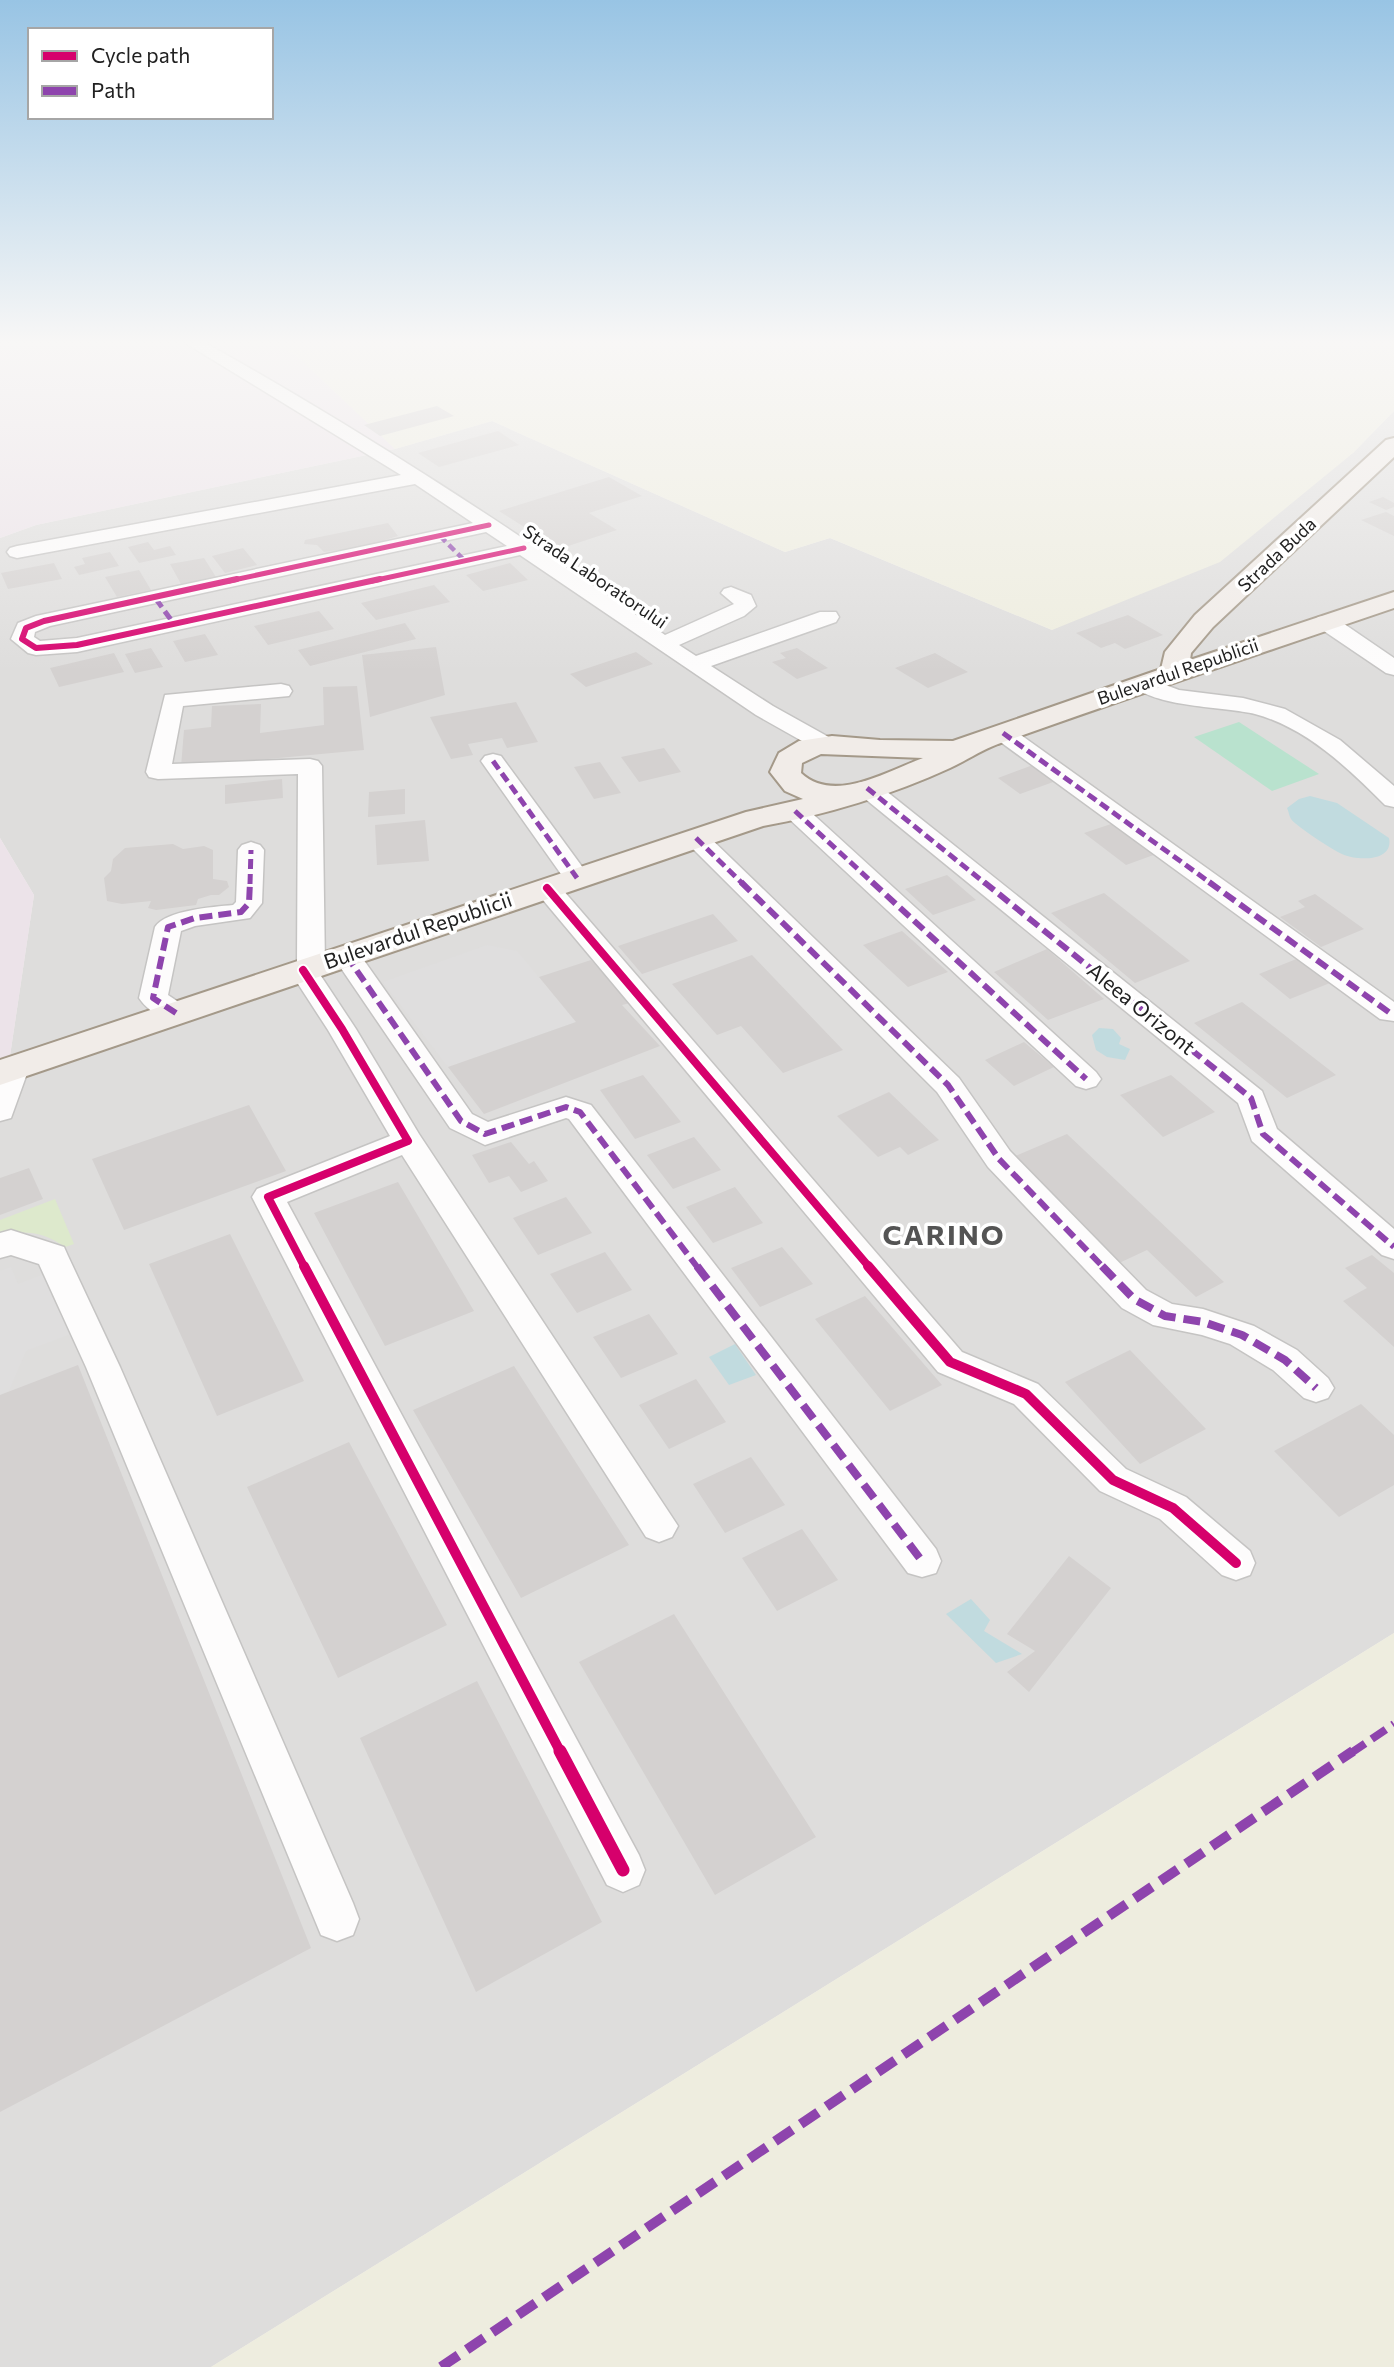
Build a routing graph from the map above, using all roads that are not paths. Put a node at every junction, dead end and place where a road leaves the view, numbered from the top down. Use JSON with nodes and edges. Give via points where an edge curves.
{"nodes":[{"id":1,"x":376,"y":451,"type":"edge"},
{"id":2,"x":1387,"y":451,"type":"edge"},
{"id":3,"x":418,"y":478,"type":"junction"},
{"id":4,"x":489,"y":525,"type":"junction"},
{"id":5,"x":440,"y":536,"type":"junction"},
{"id":6,"x":524,"y":548,"type":"junction"},
{"id":7,"x":17,"y":552,"type":"dead end"},
{"id":8,"x":465,"y":561,"type":"junction"},
{"id":9,"x":325,"y":562,"type":"junction"},
{"id":10,"x":347,"y":587,"type":"junction"},
{"id":11,"x":732,"y":593,"type":"dead end"},
{"id":12,"x":156,"y":599,"type":"junction"},
{"id":13,"x":1394,"y":600,"type":"edge"},
{"id":14,"x":828,"y":617,"type":"dead end"},
{"id":15,"x":1326,"y":622,"type":"junction"},
{"id":16,"x":174,"y":624,"type":"junction"},
{"id":17,"x":665,"y":643,"type":"junction"},
{"id":18,"x":695,"y":664,"type":"junction"},
{"id":19,"x":1394,"y":668,"type":"edge"},
{"id":20,"x":1174,"y":673,"type":"junction"},
{"id":21,"x":1144,"y":684,"type":"junction"},
{"id":22,"x":281,"y":691,"type":"dead end"},
{"id":23,"x":772,"y":717,"type":"junction"},
{"id":24,"x":1003,"y":733,"type":"junction"},
{"id":25,"x":840,"y":746,"type":"junction"},
{"id":26,"x":962,"y":747,"type":"junction"},
{"id":27,"x":494,"y":761,"type":"dead end"},
{"id":28,"x":788,"y":769,"type":"junction"},
{"id":29,"x":860,"y":790,"type":"junction"},
{"id":30,"x":1394,"y":800,"type":"edge"},
{"id":31,"x":795,"y":811,"type":"junction"},
{"id":32,"x":757,"y":818,"type":"junction"},
{"id":33,"x":696,"y":838,"type":"junction"},
{"id":34,"x":251,"y":850,"type":"dead end"},
{"id":35,"x":562,"y":883,"type":"junction"},
{"id":36,"x":346,"y":955,"type":"junction"},
{"id":37,"x":307,"y":968,"type":"junction"},
{"id":38,"x":176,"y":1013,"type":"junction"},
{"id":39,"x":1390,"y":1013,"type":"dead end"},
{"id":40,"x":7,"y":1071,"type":"edge"},
{"id":41,"x":1086,"y":1079,"type":"dead end"},
{"id":42,"x":0,"y":1111,"type":"edge"},
{"id":43,"x":408,"y":1141,"type":"junction"},
{"id":44,"x":0,"y":1246,"type":"edge"},
{"id":45,"x":1394,"y":1247,"type":"edge"},
{"id":46,"x":1316,"y":1388,"type":"dead end"},
{"id":47,"x":659,"y":1526,"type":"dead end"},
{"id":48,"x":922,"y":1562,"type":"dead end"},
{"id":49,"x":1236,"y":1563,"type":"dead end"},
{"id":50,"x":623,"y":1870,"type":"dead end"},
{"id":51,"x":337,"y":1919,"type":"dead end"}],
"edges":[{"from":1,"to":3,"type":"street","name":"Strada Laboratorului"},
{"from":2,"to":20,"type":"main road","name":"Strada Buda","via":[[1204,621],[1178,652]]},
{"from":3,"to":4,"type":"street","name":"Strada Laboratorului"},
{"from":3,"to":7,"type":"street"},
{"from":4,"to":5,"type":"street"},
{"from":4,"to":6,"type":"street","name":"Strada Laboratorului"},
{"from":5,"to":8,"type":"street"},
{"from":5,"to":9,"type":"street"},
{"from":6,"to":8,"type":"street"},
{"from":6,"to":17,"type":"street","name":"Strada Laboratorului"},
{"from":8,"to":10,"type":"street"},
{"from":9,"to":10,"type":"street"},
{"from":9,"to":12,"type":"street"},
{"from":10,"to":16,"type":"street"},
{"from":11,"to":17,"type":"street","via":[[744,599],[745,606]]},
{"from":12,"to":16,"type":"street"},
{"from":12,"to":16,"type":"street","via":[[44,621],[26,628],[22,639],[36,648],[77,645]]},
{"from":13,"to":15,"type":"main road","name":"Bulevardul Republicii"},
{"from":14,"to":18,"type":"street"},
{"from":15,"to":19,"type":"street"},
{"from":15,"to":20,"type":"main road","name":"Bulevardul Republicii"},
{"from":17,"to":18,"type":"street","name":"Strada Laboratorului"},
{"from":18,"to":23,"type":"street","name":"Strada Laboratorului"},
{"from":20,"to":21,"type":"main road","name":"Bulevardul Republicii"},
{"from":21,"to":24,"type":"main road","name":"Bulevardul Republicii"},
{"from":21,"to":30,"type":"street","via":[[1180,699],[1280,714],[1363,769]]},
{"from":22,"to":37,"type":"street","via":[[173,700],[158,772],[310,766]]},
{"from":23,"to":25,"type":"street","name":"Strada Laboratorului"},
{"from":23,"to":28,"type":"street"},
{"from":24,"to":26,"type":"main road","name":"Bulevardul Republicii"},
{"from":24,"to":39,"type":"street"},
{"from":25,"to":26,"type":"main road","name":"Bulevardul Republicii"},
{"from":25,"to":28,"type":"main road","name":"Bulevardul Republicii","via":[[803,749]]},
{"from":25,"to":29,"type":"main road","via":[[876,761],[877,778]]},
{"from":26,"to":29,"type":"main road","name":"Bulevardul Republicii","via":[[942,761]]},
{"from":27,"to":35,"type":"street"},
{"from":28,"to":29,"type":"main road","name":"Bulevardul Republicii","via":[[811,792]]},
{"from":28,"to":32,"type":"main road","name":"Bulevardul Republicii"},
{"from":29,"to":31,"type":"main road","name":"Bulevardul Republicii"},
{"from":29,"to":45,"type":"street","name":"Aleea Orizont","via":[[1251,1098],[1263,1134]]},
{"from":31,"to":32,"type":"main road","name":"Bulevardul Republicii"},
{"from":31,"to":41,"type":"street"},
{"from":32,"to":33,"type":"main road","name":"Bulevardul Republicii"},
{"from":33,"to":35,"type":"main road","name":"Bulevardul Republicii"},
{"from":33,"to":46,"type":"street","via":[[948,1085],[999,1159],[1134,1299],[1166,1315],[1242,1335],[1285,1360]]},
{"from":34,"to":38,"type":"street","via":[[249,903],[241,912],[206,915],[168,927],[153,998]]},
{"from":35,"to":36,"type":"main road","name":"Bulevardul Republicii"},
{"from":35,"to":49,"type":"street","via":[[950,1362],[1026,1394],[1113,1479],[1173,1508]]},
{"from":36,"to":37,"type":"main road","name":"Bulevardul Republicii"},
{"from":36,"to":48,"type":"street","via":[[461,1121],[485,1134],[566,1107],[580,1112]]},
{"from":37,"to":38,"type":"main road","name":"Bulevardul Republicii"},
{"from":37,"to":43,"type":"street"},
{"from":38,"to":40,"type":"main road","name":"Bulevardul Republicii"},
{"from":40,"to":42,"type":"street"},
{"from":43,"to":47,"type":"street"},
{"from":43,"to":50,"type":"street","via":[[268,1196]]},
{"from":44,"to":51,"type":"street","via":[[11,1242],[52,1255]]}]}
